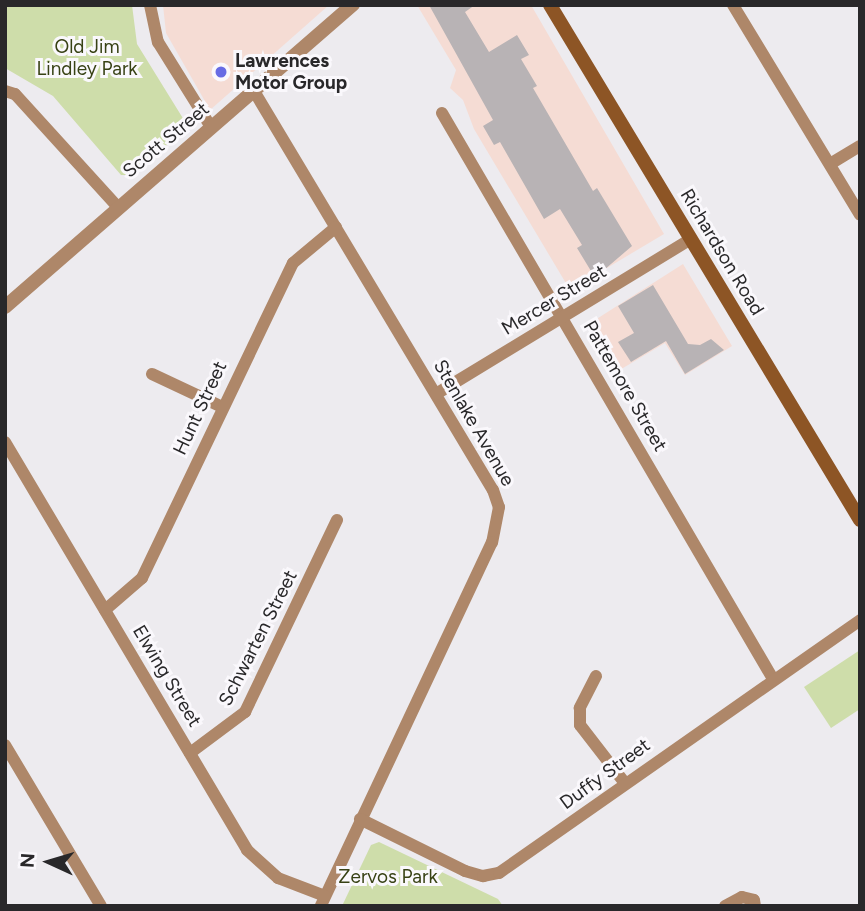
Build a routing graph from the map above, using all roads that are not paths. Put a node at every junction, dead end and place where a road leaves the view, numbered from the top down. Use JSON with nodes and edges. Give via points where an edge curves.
{"nodes":[{"id":1,"x":150,"y":5,"type":"edge"},
{"id":2,"x":353,"y":5,"type":"edge"},
{"id":3,"x":550,"y":5,"type":"edge"},
{"id":4,"x":733,"y":5,"type":"edge"},
{"id":5,"x":5,"y":91,"type":"edge"},
{"id":6,"x":254,"y":91,"type":"junction"},
{"id":7,"x":442,"y":113,"type":"dead end"},
{"id":8,"x":211,"y":127,"type":"junction"},
{"id":9,"x":860,"y":146,"type":"edge"},
{"id":10,"x":830,"y":164,"type":"junction"},
{"id":11,"x":117,"y":206,"type":"junction"},
{"id":12,"x":860,"y":215,"type":"edge"},
{"id":13,"x":336,"y":227,"type":"junction"},
{"id":14,"x":691,"y":239,"type":"junction"},
{"id":15,"x":6,"y":307,"type":"edge"},
{"id":16,"x":564,"y":317,"type":"junction"},
{"id":17,"x":152,"y":374,"type":"dead end"},
{"id":18,"x":436,"y":394,"type":"junction"},
{"id":19,"x":222,"y":407,"type":"junction"},
{"id":20,"x":5,"y":442,"type":"edge"},
{"id":21,"x":337,"y":520,"type":"dead end"},
{"id":22,"x":860,"y":520,"type":"edge"},
{"id":23,"x":105,"y":610,"type":"junction"},
{"id":24,"x":860,"y":620,"type":"edge"},
{"id":25,"x":596,"y":676,"type":"dead end"},
{"id":26,"x":773,"y":679,"type":"junction"},
{"id":27,"x":5,"y":745,"type":"edge"},
{"id":28,"x":190,"y":753,"type":"junction"},
{"id":29,"x":624,"y":782,"type":"junction"},
{"id":30,"x":360,"y":819,"type":"junction"},
{"id":31,"x":323,"y":901,"type":"edge"},
{"id":32,"x":101,"y":906,"type":"edge"},
{"id":33,"x":725,"y":906,"type":"edge"},
{"id":34,"x":755,"y":906,"type":"edge"}],
"edges":[{"from":1,"to":8,"type":"street","via":[[158,43]]},
{"from":2,"to":6,"type":"street","name":"Scott Street"},
{"from":3,"to":14,"type":"main road","name":"Richardson Road"},
{"from":4,"to":10,"type":"street"},
{"from":5,"to":11,"type":"street","via":[[15,94]]},
{"from":6,"to":8,"type":"street","name":"Scott Street"},
{"from":6,"to":13,"type":"street","name":"Stenlake Avenue"},
{"from":7,"to":16,"type":"street","name":"Pattemore Street"},
{"from":8,"to":11,"type":"street","name":"Scott Street"},
{"from":9,"to":10,"type":"street"},
{"from":10,"to":12,"type":"street"},
{"from":11,"to":15,"type":"street","name":"Scott Street"},
{"from":13,"to":18,"type":"street","name":"Stenlake Avenue"},
{"from":13,"to":19,"type":"street","name":"Hunt Street","via":[[293,263]]},
{"from":14,"to":16,"type":"street","name":"Mercer Street"},
{"from":14,"to":22,"type":"main road","name":"Richardson Road"},
{"from":16,"to":18,"type":"street","name":"Mercer Street"},
{"from":16,"to":26,"type":"street","name":"Pattemore Street"},
{"from":17,"to":19,"type":"street"},
{"from":18,"to":30,"type":"street","name":"Stenlake Avenue","via":[[493,491],[499,507],[497,527]]},
{"from":19,"to":23,"type":"street","name":"Hunt Street","via":[[142,578]]},
{"from":20,"to":23,"type":"street","name":"Elwing Street"},
{"from":21,"to":28,"type":"street","name":"Schwarten Street","via":[[245,712]]},
{"from":23,"to":28,"type":"street","name":"Elwing Street"},
{"from":24,"to":26,"type":"street","name":"Duffy Street"},
{"from":25,"to":29,"type":"street","via":[[580,708],[580,725]]},
{"from":26,"to":29,"type":"street","name":"Duffy Street"},
{"from":27,"to":32,"type":"street"},
{"from":28,"to":31,"type":"street","name":"Elwing Street","via":[[257,861],[278,878]]},
{"from":29,"to":30,"type":"street","name":"Duffy Street","via":[[513,867],[482,876]]},
{"from":30,"to":31,"type":"street","name":"Stenlake Avenue"},
{"from":33,"to":34,"type":"street","via":[[742,897],[754,900]]}]}
